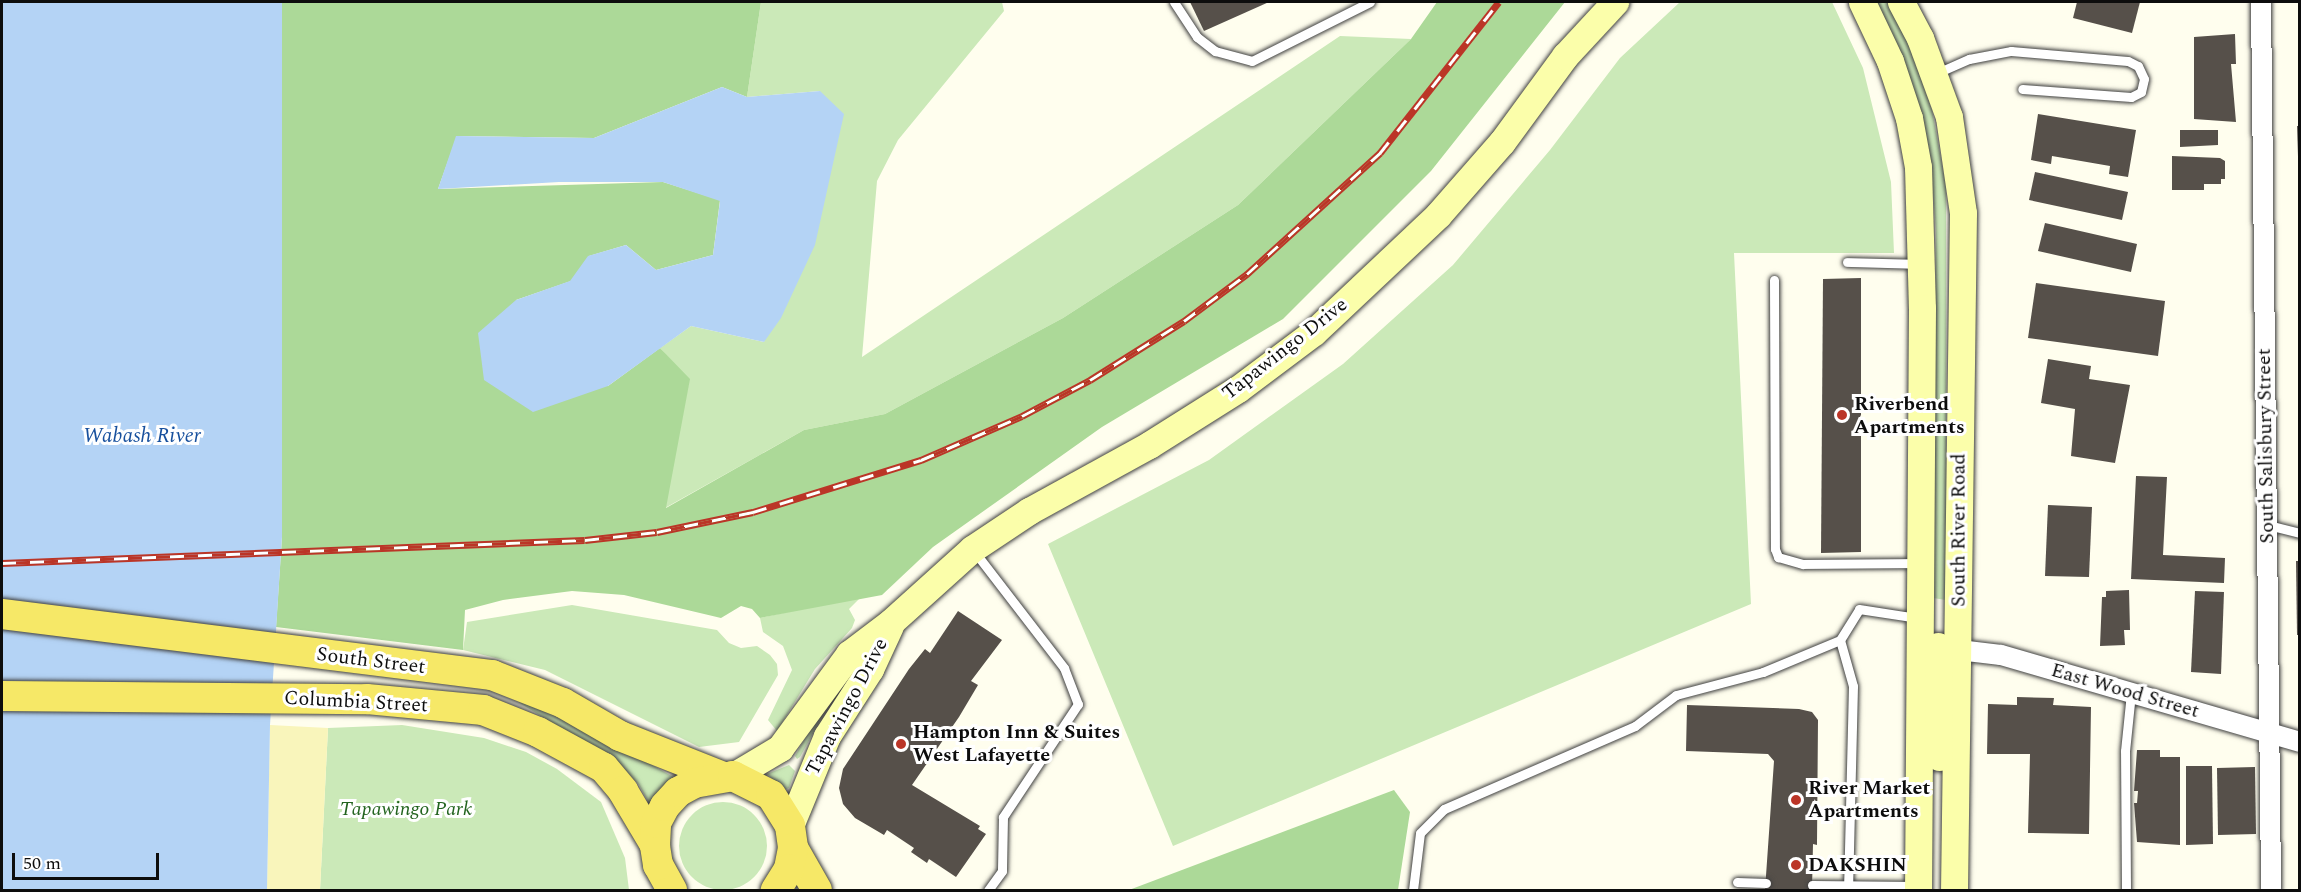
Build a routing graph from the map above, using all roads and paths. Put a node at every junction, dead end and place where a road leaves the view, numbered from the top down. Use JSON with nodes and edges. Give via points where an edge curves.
{"nodes":[{"id":1,"x":1174,"y":2,"type":"edge"},
{"id":2,"x":1370,"y":2,"type":"edge"},
{"id":3,"x":1615,"y":2,"type":"edge"},
{"id":4,"x":1862,"y":2,"type":"edge"},
{"id":5,"x":1901,"y":2,"type":"edge"},
{"id":6,"x":2261,"y":2,"type":"edge"},
{"id":7,"x":1935,"y":75,"type":"junction"},
{"id":8,"x":2022,"y":89,"type":"dead end"},
{"id":9,"x":1847,"y":262,"type":"dead end"},
{"id":10,"x":1920,"y":264,"type":"junction"},
{"id":11,"x":1774,"y":280,"type":"dead end"},
{"id":12,"x":2268,"y":525,"type":"junction"},
{"id":13,"x":2300,"y":533,"type":"edge"},
{"id":14,"x":972,"y":549,"type":"junction"},
{"id":15,"x":1921,"y":563,"type":"junction"},
{"id":16,"x":2,"y":614,"type":"edge"},
{"id":17,"x":1920,"y":619,"type":"junction"},
{"id":18,"x":891,"y":622,"type":"junction"},
{"id":19,"x":1840,"y":640,"type":"junction"},
{"id":20,"x":1969,"y":650,"type":"junction"},
{"id":21,"x":2131,"y":693,"type":"junction"},
{"id":22,"x":2,"y":696,"type":"edge"},
{"id":23,"x":2269,"y":733,"type":"junction"},
{"id":24,"x":2300,"y":742,"type":"edge"},
{"id":25,"x":727,"y":776,"type":"junction"},
{"id":26,"x":792,"y":837,"type":"junction"},
{"id":27,"x":655,"y":867,"type":"edge"},
{"id":28,"x":1737,"y":882,"type":"dead end"},
{"id":29,"x":1766,"y":883,"type":"dead end"},
{"id":30,"x":1812,"y":885,"type":"dead end"},
{"id":31,"x":1918,"y":888,"type":"edge"},
{"id":32,"x":1848,"y":889,"type":"edge"},
{"id":33,"x":672,"y":891,"type":"edge"},
{"id":34,"x":776,"y":891,"type":"edge"},
{"id":35,"x":817,"y":891,"type":"edge"},
{"id":36,"x":988,"y":891,"type":"edge"},
{"id":37,"x":1413,"y":891,"type":"edge"},
{"id":38,"x":1948,"y":891,"type":"edge"},
{"id":39,"x":1954,"y":891,"type":"edge"},
{"id":40,"x":2126,"y":891,"type":"edge"},
{"id":41,"x":2271,"y":891,"type":"edge"}],
"edges":[{"from":1,"to":2,"type":"lane","via":[[1197,37],[1215,51],[1252,61]]},
{"from":3,"to":14,"type":"main road","name":"Tapawingo Drive","via":[[1564,56],[1502,142],[1438,215],[1314,332],[1238,389],[1149,445],[1029,511]]},
{"from":4,"to":10,"type":"main road","name":"South River Road","via":[[1890,61],[1909,118],[1918,167]]},
{"from":5,"to":7,"type":"main road","name":"South River Road"},
{"from":6,"to":12,"type":"street","name":"South Salisbury Street"},
{"from":7,"to":8,"type":"lane","via":[[1969,59],[2011,51],[2128,61],[2138,66],[2144,79],[2141,92],[2131,97]]},
{"from":7,"to":20,"type":"main road","name":"South River Road","via":[[1949,117],[1963,213]]},
{"from":9,"to":10,"type":"lane"},
{"from":10,"to":15,"type":"main road","name":"South River Road"},
{"from":11,"to":15,"type":"lane","via":[[1778,557],[1803,564]]},
{"from":12,"to":13,"type":"lane"},
{"from":12,"to":23,"type":"street","name":"South Salisbury Street"},
{"from":14,"to":18,"type":"main road","name":"Tapawingo Drive"},
{"from":14,"to":36,"type":"lane","via":[[1064,668],[1078,704],[1003,817],[1002,871]]},
{"from":15,"to":17,"type":"main road","name":"South River Road"},
{"from":16,"to":25,"type":"main road","name":"South Street","via":[[492,675],[563,703],[620,736]]},
{"from":17,"to":19,"type":"lane","via":[[1859,609]]},
{"from":17,"to":31,"type":"main road","name":"South River Road"},
{"from":17,"to":38,"type":"main road","via":[[1933,628],[1938,649],[1940,833]]},
{"from":18,"to":25,"type":"main road","name":"Tapawingo Drive","via":[[849,654],[780,748]]},
{"from":18,"to":26,"type":"main road","name":"Tapawingo Drive","via":[[870,669],[827,736]]},
{"from":19,"to":32,"type":"lane","via":[[1853,686]]},
{"from":19,"to":37,"type":"lane","via":[[1763,672],[1676,695],[1635,726],[1444,809],[1420,833]]},
{"from":20,"to":21,"type":"street","name":"East Wood Street"},
{"from":20,"to":39,"type":"main road","name":"South River Road"},
{"from":21,"to":23,"type":"street","name":"East Wood Street"},
{"from":21,"to":40,"type":"lane","via":[[2125,751]]},
{"from":22,"to":27,"type":"main road","name":"Columbia Street","via":[[367,699],[483,710],[538,732],[603,768],[623,791]]},
{"from":23,"to":24,"type":"street","name":"East Wood Street"},
{"from":23,"to":41,"type":"street","name":"South Salisbury Street"},
{"from":25,"to":26,"type":"main road","name":"South Street","via":[[771,795]]},
{"from":25,"to":27,"type":"main road","via":[[678,792],[656,823]]},
{"from":26,"to":34,"type":"main road","via":[[789,869]]},
{"from":26,"to":35,"type":"main road","name":"South Street"},
{"from":27,"to":33,"type":"main road","name":"Columbia Street"},
{"from":28,"to":29,"type":"lane"},
{"from":30,"to":32,"type":"lane"},
{"from":31,"to":32,"type":"lane"}]}
